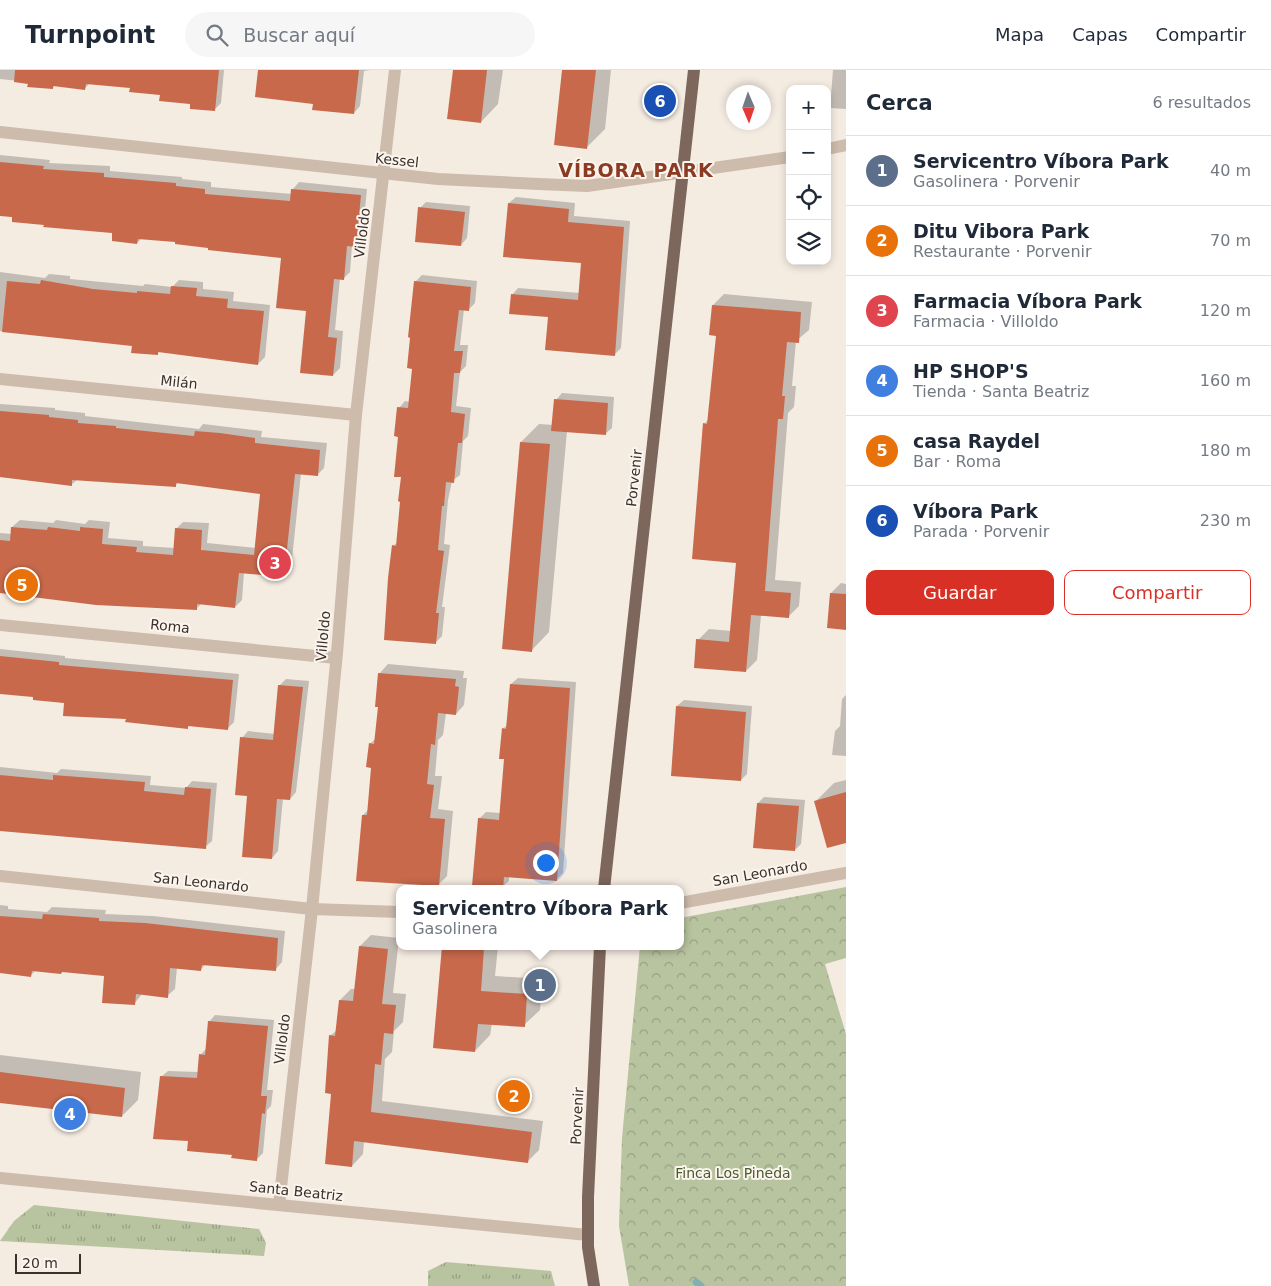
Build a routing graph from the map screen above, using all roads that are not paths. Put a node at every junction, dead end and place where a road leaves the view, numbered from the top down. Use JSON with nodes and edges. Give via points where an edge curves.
{"nodes":[{"id":1,"x":395,"y":70,"type":"edge"},
{"id":2,"x":694,"y":70,"type":"edge"},
{"id":3,"x":0,"y":132,"type":"edge"},
{"id":4,"x":846,"y":145,"type":"edge"},
{"id":5,"x":831,"y":148,"type":"edge"},
{"id":6,"x":786,"y":158,"type":"edge"},
{"id":7,"x":384,"y":174,"type":"junction"},
{"id":8,"x":681,"y":174,"type":"junction"},
{"id":9,"x":0,"y":379,"type":"edge"},
{"id":10,"x":356,"y":415,"type":"junction"},
{"id":11,"x":0,"y":625,"type":"edge"},
{"id":12,"x":336,"y":658,"type":"junction"},
{"id":13,"x":846,"y":873,"type":"edge"},
{"id":14,"x":0,"y":876,"type":"edge"},
{"id":15,"x":604,"y":885,"type":"edge"},
{"id":16,"x":684,"y":902,"type":"edge"},
{"id":17,"x":312,"y":909,"type":"junction"},
{"id":18,"x":396,"y":912,"type":"edge"},
{"id":19,"x":600,"y":950,"type":"edge"},
{"id":20,"x":0,"y":1178,"type":"edge"},
{"id":21,"x":278,"y":1205,"type":"junction"},
{"id":22,"x":588,"y":1234,"type":"junction"},
{"id":23,"x":594,"y":1286,"type":"edge"}],
"edges":[{"from":1,"to":7,"type":"street","name":"Villoldo"},
{"from":2,"to":8,"type":"main road","name":"Porvenir"},
{"from":3,"to":7,"type":"street","name":"Kessel"},
{"from":4,"to":5,"type":"street"},
{"from":6,"to":8,"type":"street","name":"Kessel"},
{"from":7,"to":8,"type":"street","name":"Kessel","via":[[587,186]]},
{"from":7,"to":10,"type":"street","name":"Villoldo"},
{"from":8,"to":15,"type":"main road","name":"Porvenir"},
{"from":9,"to":10,"type":"street","name":"Milán"},
{"from":10,"to":12,"type":"street","name":"Villoldo"},
{"from":11,"to":12,"type":"street","name":"Roma"},
{"from":12,"to":17,"type":"street","name":"Villoldo"},
{"from":13,"to":16,"type":"street","name":"San Leonardo"},
{"from":14,"to":17,"type":"street","name":"San Leonardo"},
{"from":17,"to":18,"type":"street","name":"San Leonardo"},
{"from":17,"to":21,"type":"street","name":"Villoldo"},
{"from":19,"to":22,"type":"main road","name":"Porvenir"},
{"from":20,"to":21,"type":"street","name":"Santa Beatriz"},
{"from":21,"to":22,"type":"street","name":"Santa Beatriz"},
{"from":22,"to":23,"type":"main road","name":"Porvenir"}]}
